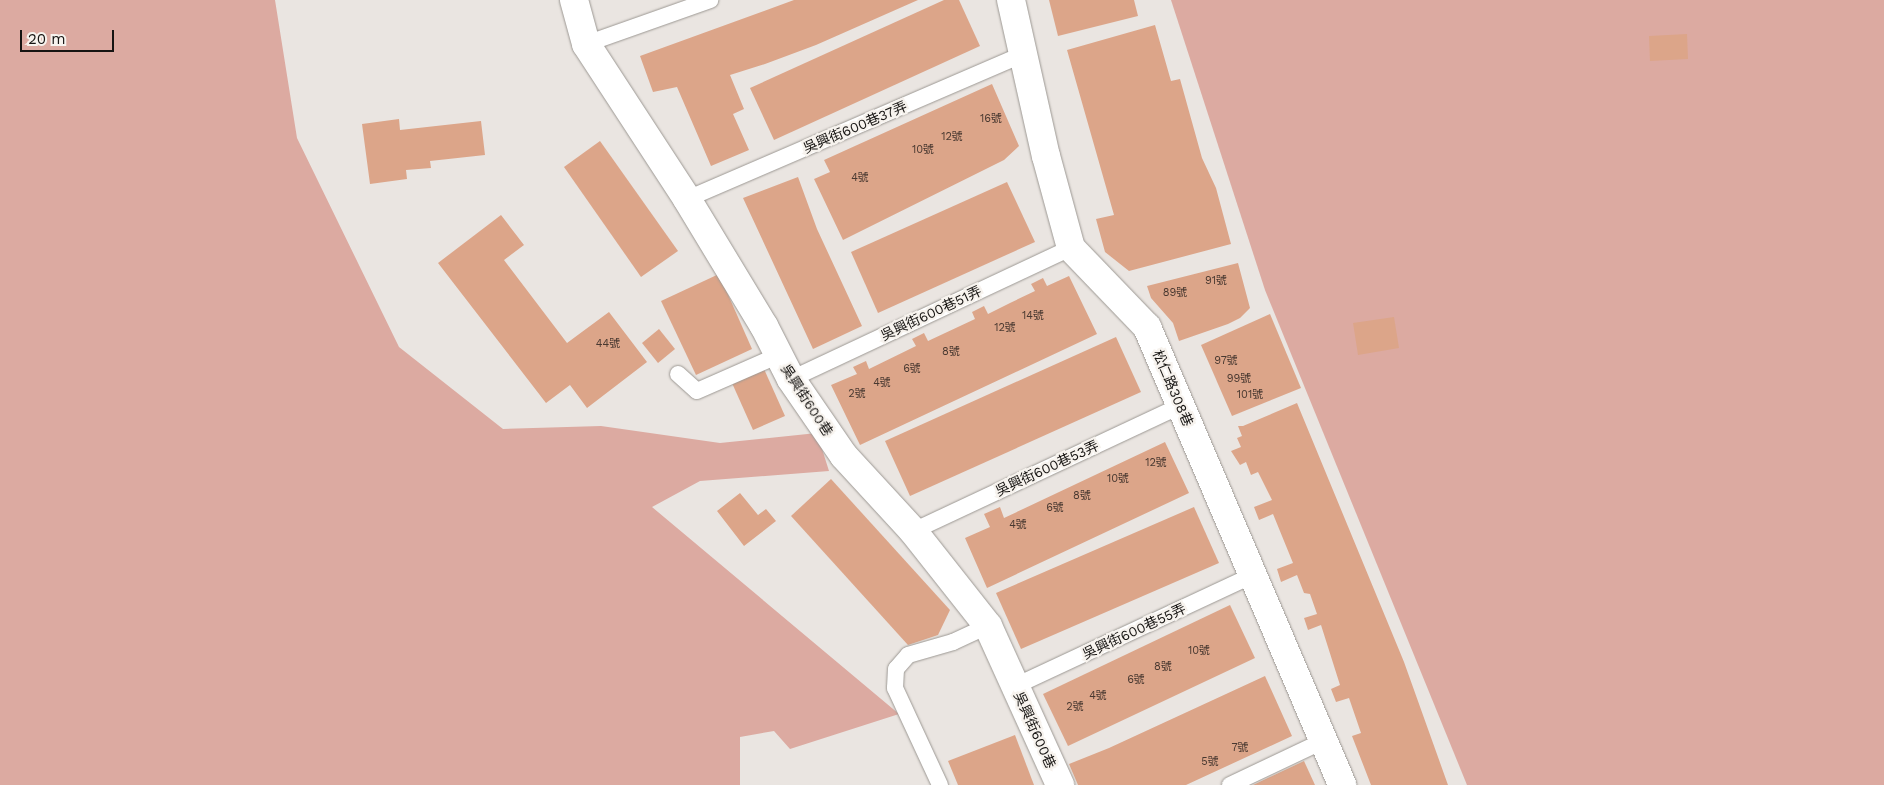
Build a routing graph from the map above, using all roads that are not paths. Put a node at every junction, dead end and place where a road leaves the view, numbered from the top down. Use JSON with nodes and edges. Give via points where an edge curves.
{"nodes":[{"id":1,"x":574,"y":0,"type":"edge"},
{"id":2,"x":710,"y":0,"type":"edge"},
{"id":3,"x":1011,"y":0,"type":"edge"},
{"id":4,"x":586,"y":44,"type":"junction"},
{"id":5,"x":1022,"y":55,"type":"junction"},
{"id":6,"x":687,"y":199,"type":"junction"},
{"id":7,"x":1071,"y":248,"type":"junction"},
{"id":8,"x":779,"y":354,"type":"junction"},
{"id":9,"x":678,"y":374,"type":"dead end"},
{"id":10,"x":791,"y":379,"type":"junction"},
{"id":11,"x":1180,"y":406,"type":"junction"},
{"id":12,"x":913,"y":531,"type":"junction"},
{"id":13,"x":1253,"y":576,"type":"junction"},
{"id":14,"x":988,"y":626,"type":"junction"},
{"id":15,"x":1015,"y":686,"type":"junction"},
{"id":16,"x":1323,"y":741,"type":"junction"},
{"id":17,"x":940,"y":785,"type":"edge"},
{"id":18,"x":1060,"y":785,"type":"edge"},
{"id":19,"x":1230,"y":785,"type":"edge"},
{"id":20,"x":1342,"y":785,"type":"edge"}],
"edges":[{"from":1,"to":4,"type":"street","name":"吳興街600巷"},
{"from":2,"to":4,"type":"lane"},
{"from":3,"to":5,"type":"street","name":"松仁路308巷"},
{"from":4,"to":6,"type":"street","name":"吳興街600巷"},
{"from":5,"to":6,"type":"lane","name":"吳興街600巷37弄"},
{"from":5,"to":7,"type":"street","name":"松仁路308巷"},
{"from":6,"to":8,"type":"street","name":"吳興街600巷"},
{"from":7,"to":10,"type":"lane","name":"吳興街600巷51弄"},
{"from":7,"to":11,"type":"street","name":"松仁路308巷","via":[[1147,327]]},
{"from":8,"to":9,"type":"lane","via":[[697,391]]},
{"from":8,"to":10,"type":"street","name":"吳興街600巷"},
{"from":10,"to":12,"type":"street","name":"吳興街600巷","via":[[844,456]]},
{"from":11,"to":12,"type":"lane","name":"吳興街600巷53弄"},
{"from":11,"to":13,"type":"street","name":"松仁路308巷"},
{"from":12,"to":14,"type":"street","name":"吳興街600巷"},
{"from":13,"to":15,"type":"lane","name":"吳興街600巷55弄"},
{"from":13,"to":16,"type":"street","name":"松仁路308巷"},
{"from":14,"to":15,"type":"street","name":"吳興街600巷"},
{"from":14,"to":17,"type":"lane","via":[[953,642],[908,656],[896,669],[895,688]]},
{"from":15,"to":18,"type":"street","name":"吳興街600巷"},
{"from":16,"to":19,"type":"lane"},
{"from":16,"to":20,"type":"street","name":"松仁路308巷"}]}
